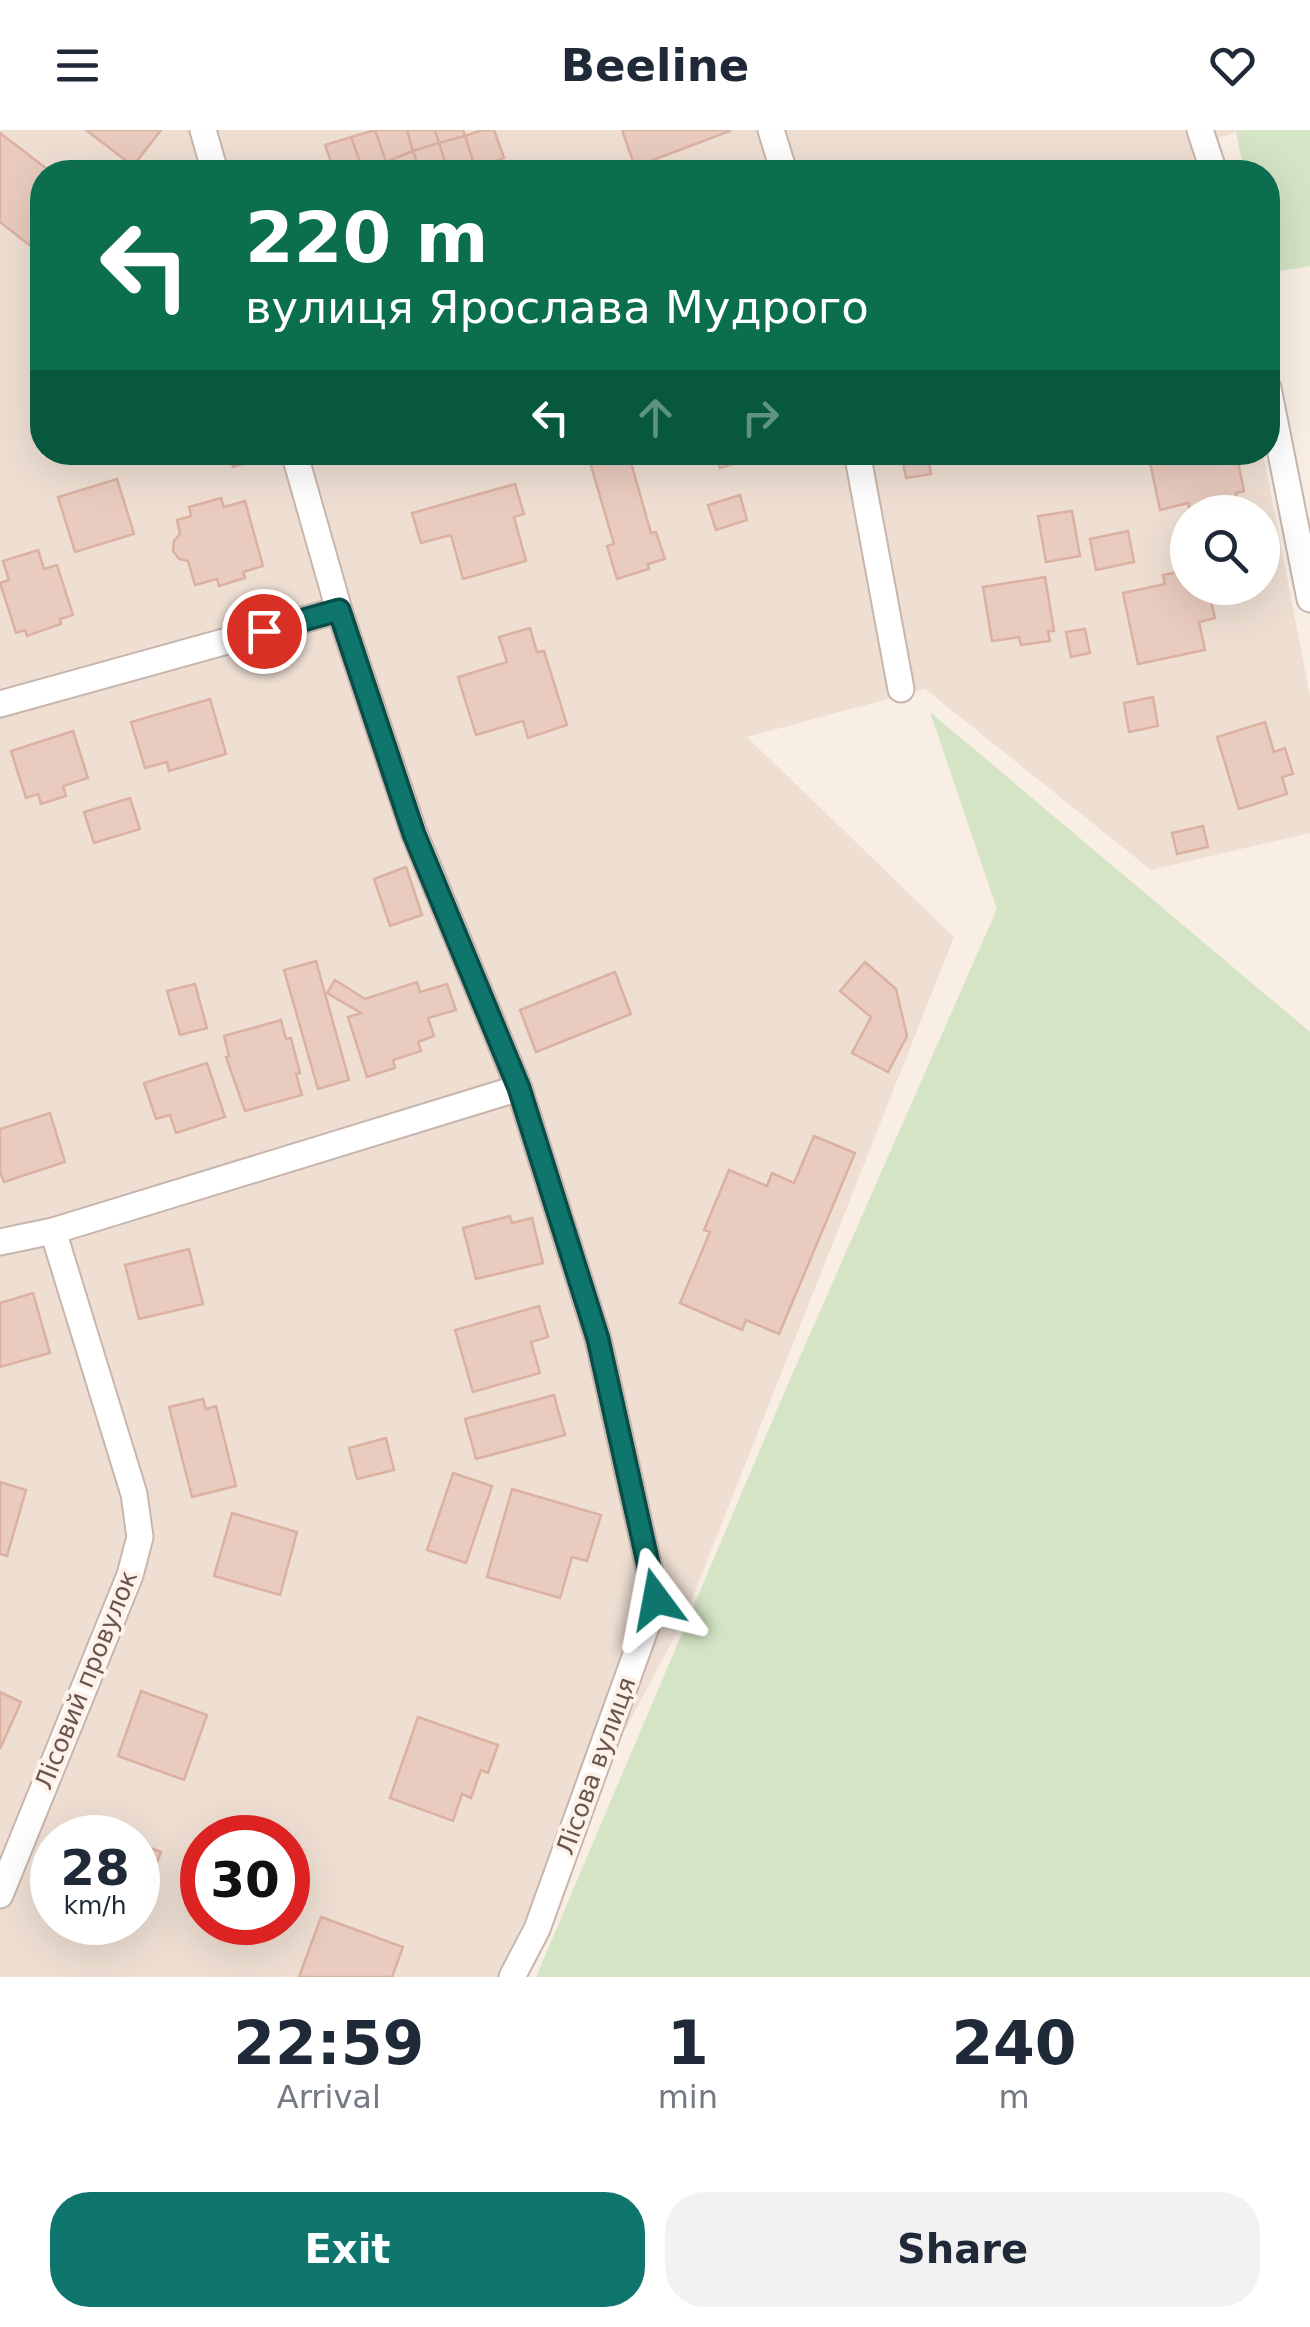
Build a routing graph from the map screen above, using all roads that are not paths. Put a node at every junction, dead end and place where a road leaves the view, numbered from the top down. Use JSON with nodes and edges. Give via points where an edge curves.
{"nodes":[{"id":1,"x":202,"y":130,"type":"edge"},
{"id":2,"x":770,"y":130,"type":"edge"},
{"id":3,"x":1200,"y":130,"type":"edge"},
{"id":4,"x":211,"y":160,"type":"edge"},
{"id":5,"x":780,"y":160,"type":"edge"},
{"id":6,"x":1210,"y":160,"type":"edge"},
{"id":7,"x":1280,"y":448,"type":"edge"},
{"id":8,"x":298,"y":465,"type":"edge"},
{"id":9,"x":859,"y":465,"type":"edge"},
{"id":10,"x":1310,"y":599,"type":"edge"},
{"id":11,"x":339,"y":610,"type":"junction"},
{"id":12,"x":901,"y":689,"type":"dead end"},
{"id":13,"x":0,"y":704,"type":"edge"},
{"id":14,"x":519,"y":1088,"type":"junction"},
{"id":15,"x":52,"y":1231,"type":"junction"},
{"id":16,"x":0,"y":1242,"type":"edge"},
{"id":17,"x":0,"y":1895,"type":"edge"},
{"id":18,"x":512,"y":1977,"type":"edge"}],
"edges":[{"from":1,"to":4,"type":"street"},
{"from":2,"to":5,"type":"street"},
{"from":3,"to":6,"type":"street"},
{"from":7,"to":10,"type":"street"},
{"from":8,"to":11,"type":"street","name":"Лісова вулиця"},
{"from":9,"to":12,"type":"street"},
{"from":11,"to":13,"type":"street"},
{"from":11,"to":14,"type":"street","name":"Лісова вулиця","via":[[414,834]]},
{"from":14,"to":15,"type":"street"},
{"from":14,"to":18,"type":"street","name":"Лісова вулиця","via":[[598,1339],[656,1599],[537,1929]]},
{"from":15,"to":16,"type":"street"},
{"from":15,"to":17,"type":"street","name":"Лісовий провулок","via":[[134,1494],[140,1537]]}]}
